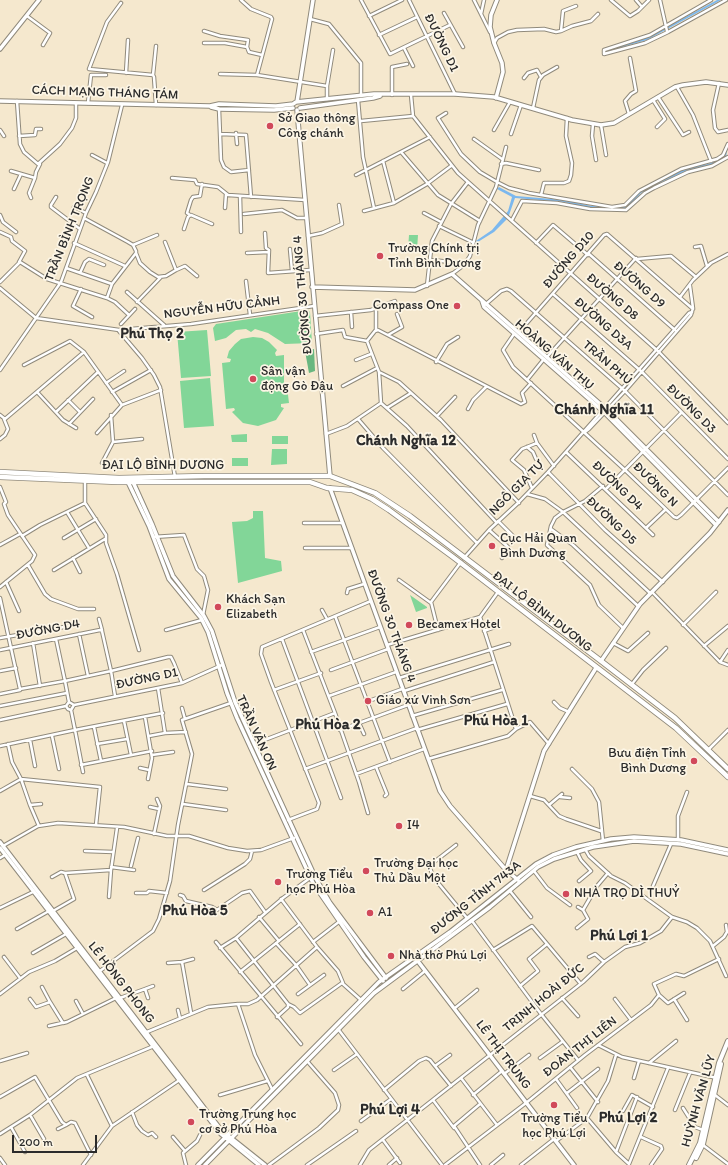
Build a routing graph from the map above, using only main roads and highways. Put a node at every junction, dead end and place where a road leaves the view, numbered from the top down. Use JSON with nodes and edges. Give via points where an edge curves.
{"nodes":[{"id":1,"x":0,"y":472,"type":"edge"},
{"id":2,"x":0,"y":476,"type":"edge"},
{"id":3,"x":329,"y":477,"type":"junction"},
{"id":4,"x":327,"y":487,"type":"junction"},
{"id":5,"x":462,"y":560,"type":"junction"},
{"id":6,"x":601,"y":661,"type":"junction"},
{"id":7,"x":596,"y":668,"type":"junction"},
{"id":8,"x":709,"y":749,"type":"junction"},
{"id":9,"x":704,"y":753,"type":"junction"},
{"id":10,"x":728,"y":769,"type":"edge"},
{"id":11,"x":728,"y":777,"type":"edge"},
{"id":12,"x":728,"y":1041,"type":"edge"},
{"id":13,"x":728,"y":1048,"type":"edge"},
{"id":14,"x":717,"y":1078,"type":"junction"},
{"id":15,"x":701,"y":1144,"type":"junction"},
{"id":16,"x":689,"y":1165,"type":"edge"},
{"id":17,"x":692,"y":1165,"type":"edge"}],
"edges":[{"from":1,"to":3,"type":"highway","name":"ĐẠI LỘ BÌNH DƯƠNG","via":[[120,478]]},
{"from":2,"to":4,"type":"highway","name":"ĐẠI LỘ BÌNH DƯƠNG","via":[[130,482],[301,481]]},
{"from":3,"to":4,"type":"highway","via":[[323,482]]},
{"from":3,"to":4,"type":"highway","via":[[334,483]]},
{"from":3,"to":5,"type":"highway","name":"ĐẠI LỘ BÌNH DƯƠNG","via":[[375,493],[410,516]]},
{"from":4,"to":5,"type":"highway","name":"ĐẠI LỘ BÌNH DƯƠNG","via":[[352,490],[372,499]]},
{"from":5,"to":6,"type":"highway","name":"ĐẠI LỘ BÌNH DƯƠNG"},
{"from":5,"to":7,"type":"highway","name":"ĐẠI LỘ BÌNH DƯƠNG","via":[[498,592]]},
{"from":6,"to":7,"type":"highway"},
{"from":6,"to":8,"type":"highway","name":"ĐẠI LỘ BÌNH DƯƠNG","via":[[675,718]]},
{"from":7,"to":9,"type":"highway","name":"ĐẠI LỘ BÌNH DƯƠNG","via":[[668,722]]},
{"from":8,"to":9,"type":"highway"},
{"from":8,"to":10,"type":"highway","name":"ĐẠI LỘ BÌNH DƯƠNG"},
{"from":9,"to":11,"type":"highway","name":"ĐẠI LỘ BÌNH DƯƠNG"},
{"from":12,"to":14,"type":"main road","name":"HUỲNH VĂN LŨY"},
{"from":13,"to":14,"type":"main road","name":"HUỲNH VĂN LŨY"},
{"from":14,"to":15,"type":"main road","name":"HUỲNH VĂN LŨY"},
{"from":14,"to":15,"type":"main road","name":"HUỲNH VĂN LŨY"},
{"from":15,"to":16,"type":"main road","name":"HUỲNH VĂN LŨY"},
{"from":15,"to":17,"type":"main road","name":"HUỲNH VĂN LŨY"}]}
